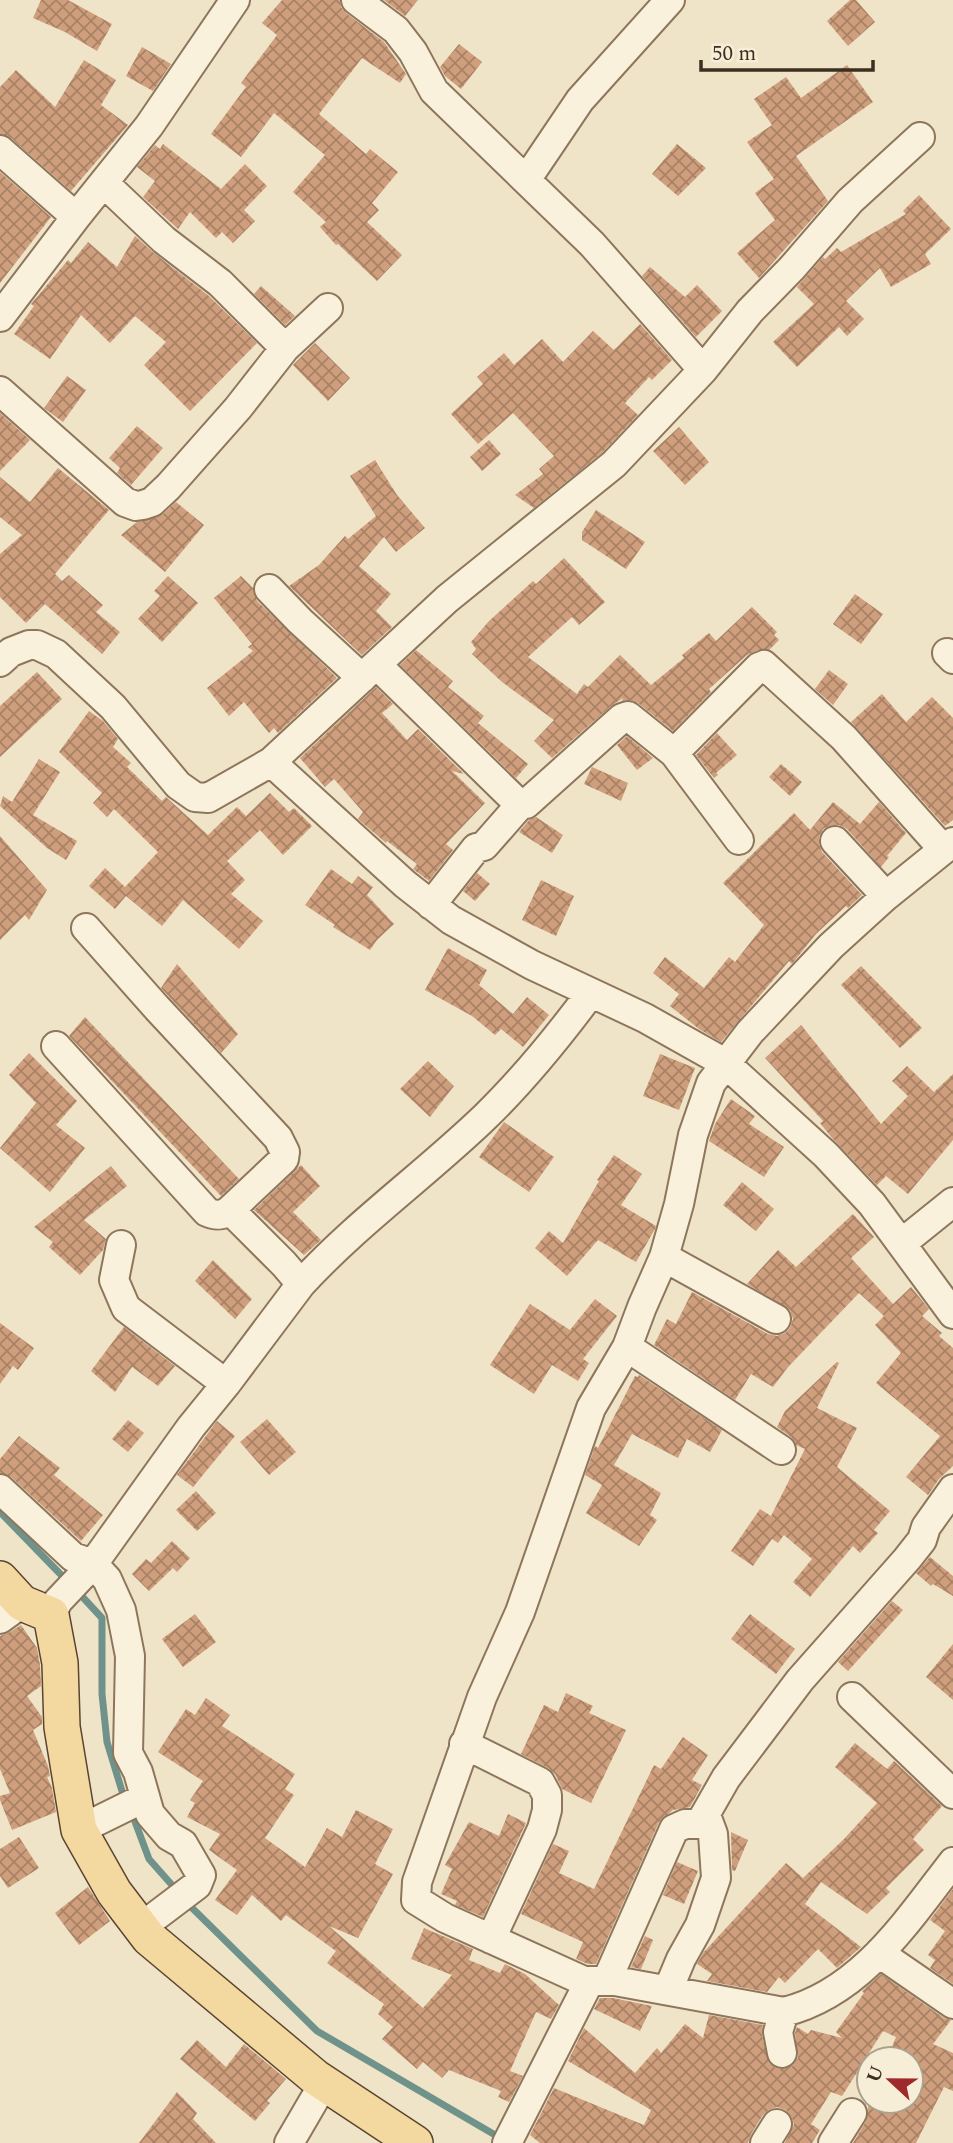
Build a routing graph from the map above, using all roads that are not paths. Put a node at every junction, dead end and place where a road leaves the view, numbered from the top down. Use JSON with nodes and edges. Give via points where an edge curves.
{"nodes":[{"id":1,"x":235,"y":0,"type":"edge"},
{"id":2,"x":356,"y":0,"type":"edge"},
{"id":3,"x":670,"y":0,"type":"edge"},
{"id":4,"x":920,"y":137,"type":"dead end"},
{"id":5,"x":0,"y":150,"type":"edge"},
{"id":6,"x":526,"y":180,"type":"junction"},
{"id":7,"x":104,"y":184,"type":"junction"},
{"id":8,"x":76,"y":217,"type":"junction"},
{"id":9,"x":328,"y":308,"type":"dead end"},
{"id":10,"x":0,"y":317,"type":"edge"},
{"id":11,"x":285,"y":348,"type":"junction"},
{"id":12,"x":703,"y":370,"type":"junction"},
{"id":13,"x":0,"y":391,"type":"edge"},
{"id":14,"x":269,"y":589,"type":"dead end"},
{"id":15,"x":4,"y":651,"type":"edge"},
{"id":16,"x":370,"y":672,"type":"junction"},
{"id":17,"x":674,"y":753,"type":"junction"},
{"id":18,"x":271,"y":762,"type":"junction"},
{"id":19,"x":520,"y":805,"type":"junction"},
{"id":20,"x":739,"y":840,"type":"dead end"},
{"id":21,"x":835,"y":841,"type":"dead end"},
{"id":22,"x":948,"y":845,"type":"edge"},
{"id":23,"x":886,"y":896,"type":"junction"},
{"id":24,"x":431,"y":905,"type":"junction"},
{"id":25,"x":86,"y":928,"type":"dead end"},
{"id":26,"x":590,"y":994,"type":"junction"},
{"id":27,"x":56,"y":1046,"type":"dead end"},
{"id":28,"x":725,"y":1063,"type":"junction"},
{"id":29,"x":953,"y":1202,"type":"edge"},
{"id":30,"x":230,"y":1210,"type":"junction"},
{"id":31,"x":902,"y":1243,"type":"junction"},
{"id":32,"x":121,"y":1245,"type":"dead end"},
{"id":33,"x":664,"y":1257,"type":"junction"},
{"id":34,"x":301,"y":1284,"type":"junction"},
{"id":35,"x":953,"y":1314,"type":"edge"},
{"id":36,"x":776,"y":1320,"type":"dead end"},
{"id":37,"x":627,"y":1347,"type":"junction"},
{"id":38,"x":226,"y":1384,"type":"junction"},
{"id":39,"x":781,"y":1450,"type":"dead end"},
{"id":40,"x":0,"y":1489,"type":"edge"},
{"id":41,"x":953,"y":1489,"type":"edge"},
{"id":42,"x":93,"y":1564,"type":"junction"},
{"id":43,"x":26,"y":1604,"type":"edge"},
{"id":44,"x":852,"y":1697,"type":"dead end"},
{"id":45,"x":464,"y":1744,"type":"junction"},
{"id":46,"x":953,"y":1794,"type":"edge"},
{"id":47,"x":139,"y":1800,"type":"junction"},
{"id":48,"x":706,"y":1815,"type":"junction"},
{"id":49,"x":86,"y":1827,"type":"junction"},
{"id":50,"x":953,"y":1862,"type":"edge"},
{"id":51,"x":146,"y":1923,"type":"junction"},
{"id":52,"x":491,"y":1939,"type":"junction"},
{"id":53,"x":879,"y":1953,"type":"junction"},
{"id":54,"x":598,"y":1981,"type":"junction"},
{"id":55,"x":668,"y":1990,"type":"junction"},
{"id":56,"x":953,"y":2004,"type":"edge"},
{"id":57,"x":785,"y":2012,"type":"junction"},
{"id":58,"x":782,"y":2053,"type":"dead end"},
{"id":59,"x":324,"y":2083,"type":"junction"},
{"id":60,"x":852,"y":2113,"type":"dead end"},
{"id":61,"x":512,"y":2134,"type":"edge"},
{"id":62,"x":289,"y":2143,"type":"edge"},
{"id":63,"x":415,"y":2143,"type":"edge"},
{"id":64,"x":833,"y":2143,"type":"edge"}],
"edges":[{"from":1,"to":7,"type":"street","via":[[149,127]]},
{"from":2,"to":6,"type":"street","via":[[405,39],[434,91]]},
{"from":3,"to":6,"type":"street","via":[[580,100]]},
{"from":4,"to":12,"type":"street","via":[[850,201]]},
{"from":5,"to":8,"type":"street"},
{"from":6,"to":12,"type":"street","via":[[592,244]]},
{"from":7,"to":8,"type":"street"},
{"from":7,"to":11,"type":"street","via":[[164,240],[220,283]]},
{"from":8,"to":10,"type":"street"},
{"from":9,"to":11,"type":"street"},
{"from":11,"to":13,"type":"street","via":[[169,487],[152,502],[136,506],[115,494]]},
{"from":12,"to":16,"type":"street","via":[[594,483],[447,599]]},
{"from":14,"to":16,"type":"street","via":[[300,621]]},
{"from":15,"to":18,"type":"street","via":[[37,645],[62,658],[113,707],[178,785],[195,797],[208,798]]},
{"from":16,"to":18,"type":"street"},
{"from":16,"to":19,"type":"street"},
{"from":17,"to":19,"type":"street","via":[[628,716],[622,718]]},
{"from":17,"to":20,"type":"street"},
{"from":17,"to":22,"type":"street","via":[[764,665],[844,738]]},
{"from":18,"to":24,"type":"street"},
{"from":19,"to":24,"type":"street","via":[[484,846],[476,848]]},
{"from":21,"to":23,"type":"street"},
{"from":22,"to":23,"type":"street"},
{"from":23,"to":28,"type":"street","via":[[831,946]]},
{"from":24,"to":26,"type":"street"},
{"from":25,"to":30,"type":"street","via":[[278,1138],[284,1159]]},
{"from":26,"to":28,"type":"street","via":[[645,1018]]},
{"from":26,"to":34,"type":"street","via":[[552,1045],[485,1117],[363,1222]]},
{"from":27,"to":30,"type":"street","via":[[207,1212],[224,1215]]},
{"from":28,"to":31,"type":"street","via":[[826,1155]]},
{"from":28,"to":33,"type":"street","via":[[711,1083],[693,1135]]},
{"from":29,"to":31,"type":"street"},
{"from":30,"to":34,"type":"street"},
{"from":31,"to":35,"type":"street"},
{"from":32,"to":38,"type":"street","via":[[114,1280],[126,1308]]},
{"from":33,"to":36,"type":"street"},
{"from":33,"to":37,"type":"street"},
{"from":34,"to":38,"type":"street"},
{"from":37,"to":39,"type":"street"},
{"from":37,"to":45,"type":"street","via":[[591,1408],[520,1612]]},
{"from":38,"to":42,"type":"street"},
{"from":40,"to":42,"type":"street","via":[[73,1557]]},
{"from":41,"to":48,"type":"street","via":[[922,1540],[800,1680],[737,1763]]},
{"from":42,"to":43,"type":"street"},
{"from":42,"to":47,"type":"street","via":[[107,1579],[121,1610],[130,1656],[128,1754],[138,1772]]},
{"from":43,"to":49,"type":"main road","via":[[60,1663],[62,1727]]},
{"from":44,"to":46,"type":"street"},
{"from":45,"to":52,"type":"street","via":[[417,1882],[416,1900]]},
{"from":45,"to":52,"type":"street","via":[[540,1782],[547,1795],[542,1829]]},
{"from":47,"to":49,"type":"street"},
{"from":47,"to":51,"type":"street","via":[[169,1836],[183,1844],[201,1875],[197,1885]]},
{"from":48,"to":54,"type":"street","via":[[698,1824],[674,1829]]},
{"from":48,"to":55,"type":"street","via":[[713,1834],[716,1878],[700,1925]]},
{"from":49,"to":51,"type":"main road","via":[[108,1883]]},
{"from":50,"to":53,"type":"street"},
{"from":51,"to":59,"type":"main road","via":[[149,1938]]},
{"from":52,"to":54,"type":"street"},
{"from":53,"to":56,"type":"street"},
{"from":53,"to":57,"type":"street","via":[[849,1982],[807,2007]]},
{"from":54,"to":55,"type":"street"},
{"from":54,"to":61,"type":"street"},
{"from":55,"to":57,"type":"street"},
{"from":57,"to":58,"type":"street","via":[[778,2032]]},
{"from":59,"to":62,"type":"street"},
{"from":59,"to":63,"type":"main road"},
{"from":60,"to":64,"type":"street"}]}
